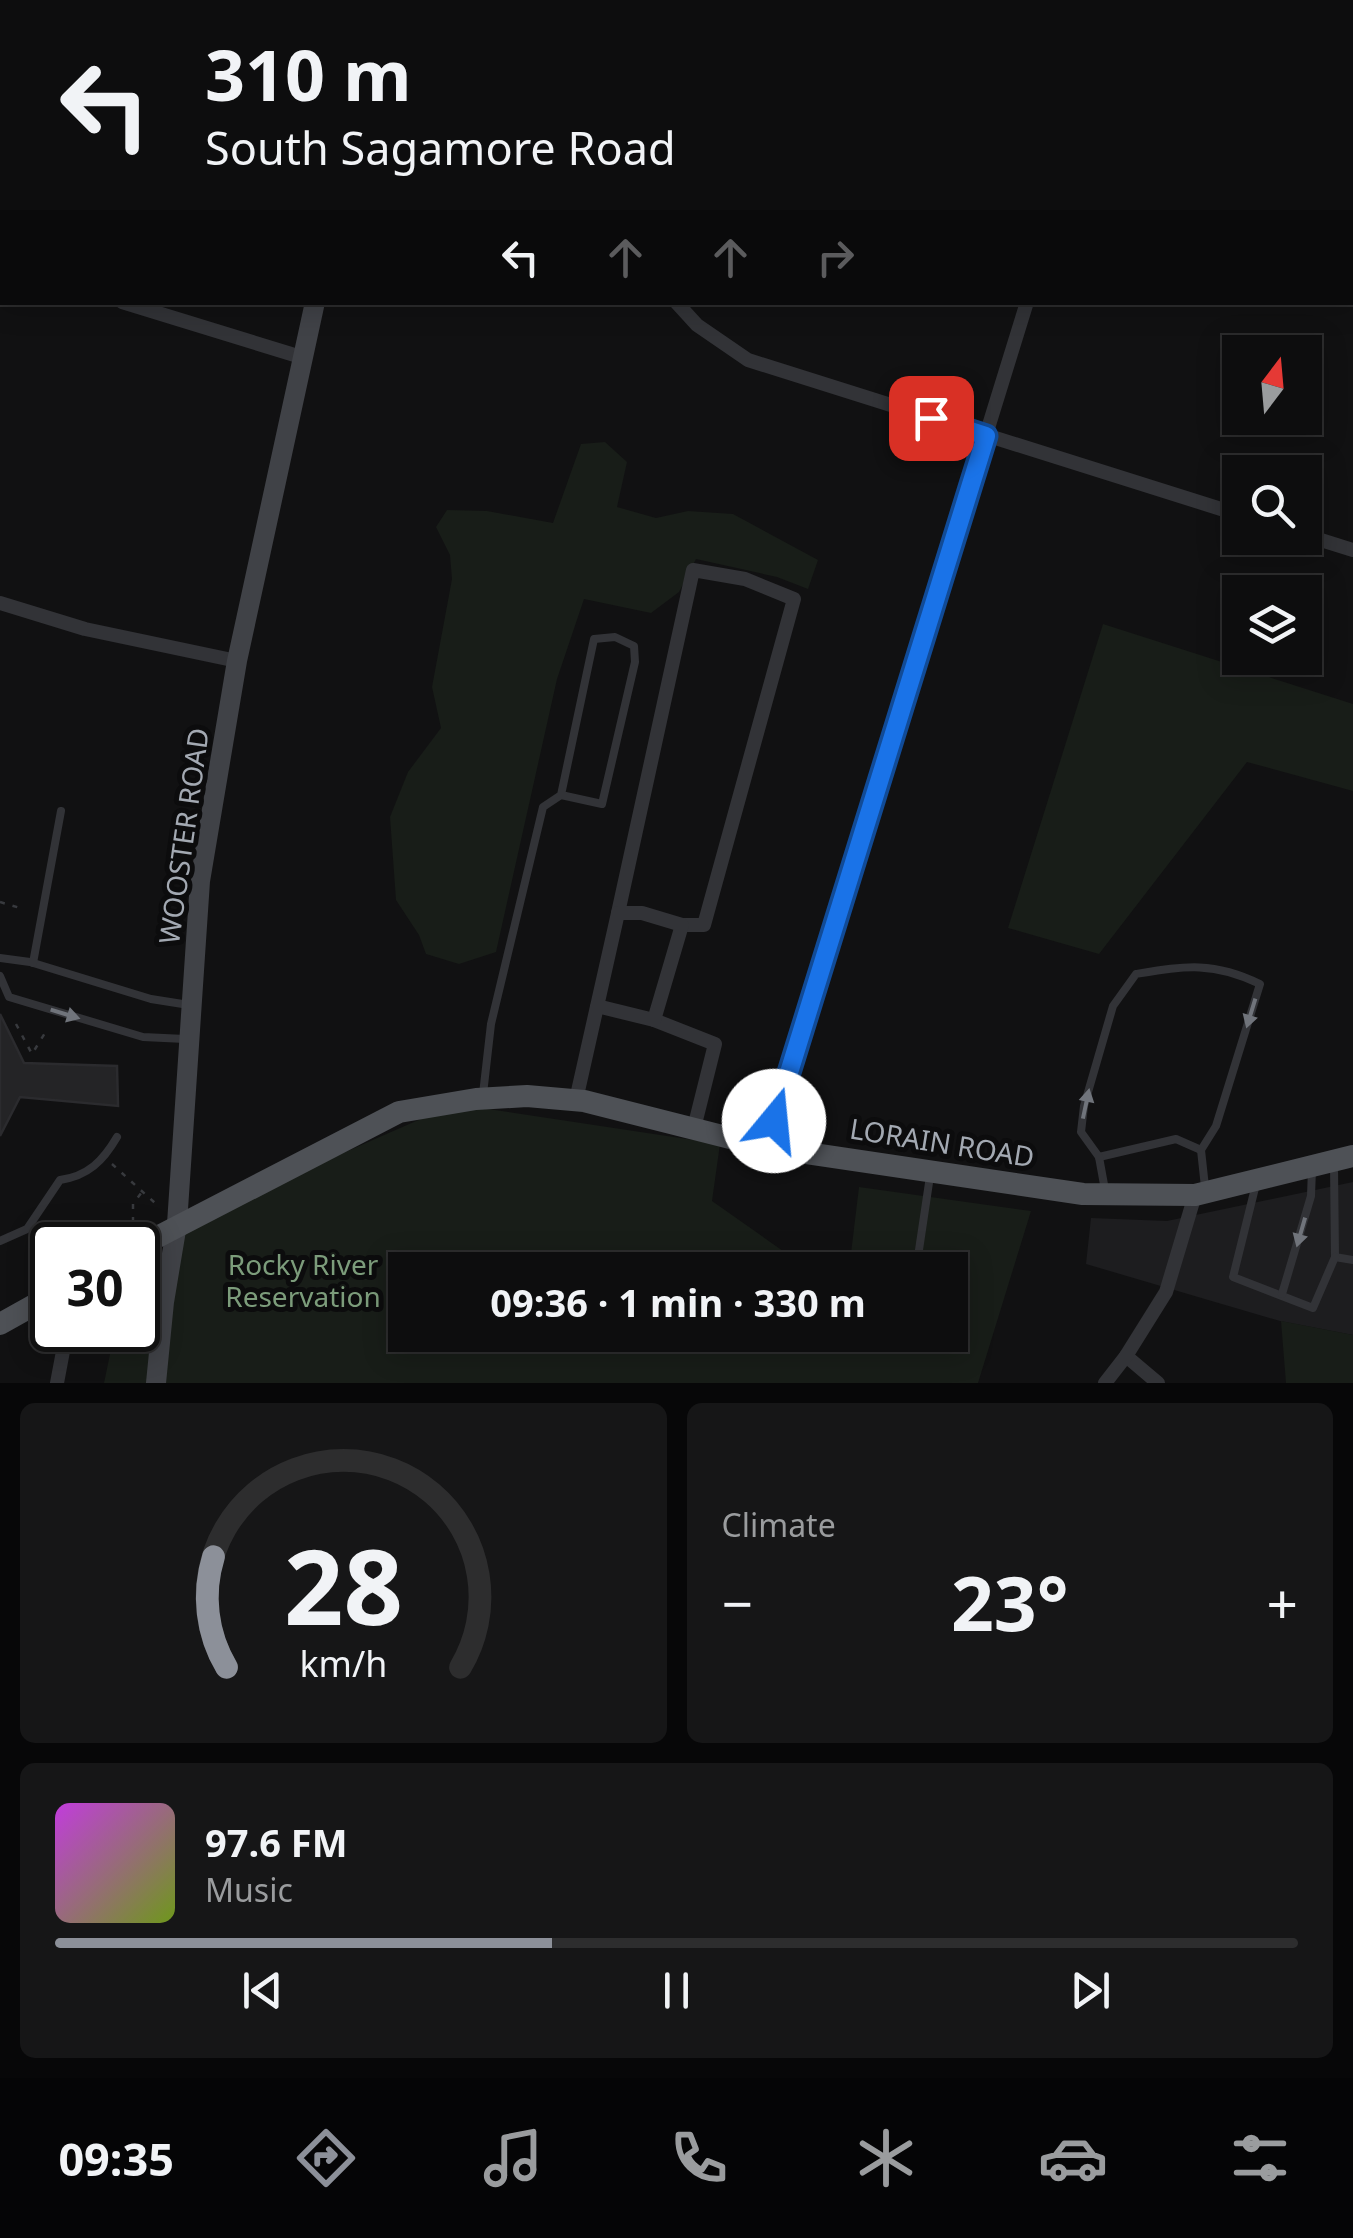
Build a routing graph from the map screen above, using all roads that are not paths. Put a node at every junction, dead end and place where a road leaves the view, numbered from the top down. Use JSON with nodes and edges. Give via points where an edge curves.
{"nodes":[{"id":1,"x":132,"y":305,"type":"edge"},
{"id":2,"x":314,"y":305,"type":"edge"},
{"id":3,"x":679,"y":305,"type":"edge"},
{"id":4,"x":1026,"y":305,"type":"edge"},
{"id":5,"x":301,"y":357,"type":"junction"},
{"id":6,"x":986,"y":436,"type":"junction"},
{"id":7,"x":1222,"y":509,"type":"edge"},
{"id":8,"x":1322,"y":540,"type":"edge"},
{"id":9,"x":1353,"y":550,"type":"edge"},
{"id":10,"x":0,"y":603,"type":"edge"},
{"id":11,"x":237,"y":661,"type":"junction"},
{"id":12,"x":560,"y":795,"type":"junction"},
{"id":13,"x":61,"y":811,"type":"dead end"},
{"id":14,"x":618,"y":913,"type":"junction"},
{"id":15,"x":682,"y":925,"type":"junction"},
{"id":16,"x":0,"y":958,"type":"edge"},
{"id":17,"x":33,"y":963,"type":"junction"},
{"id":18,"x":0,"y":976,"type":"edge"},
{"id":19,"x":192,"y":1006,"type":"junction"},
{"id":20,"x":597,"y":1006,"type":"junction"},
{"id":21,"x":654,"y":1020,"type":"junction"},
{"id":22,"x":190,"y":1040,"type":"junction"},
{"id":23,"x":483,"y":1098,"type":"junction"},
{"id":24,"x":576,"y":1100,"type":"junction"},
{"id":25,"x":694,"y":1128,"type":"junction"},
{"id":26,"x":117,"y":1137,"type":"dead end"},
{"id":27,"x":766,"y":1146,"type":"junction"},
{"id":28,"x":1201,"y":1150,"type":"junction"},
{"id":29,"x":1099,"y":1157,"type":"junction"},
{"id":30,"x":1333,"y":1162,"type":"edge"},
{"id":31,"x":930,"y":1171,"type":"junction"},
{"id":32,"x":1257,"y":1180,"type":"junction"},
{"id":33,"x":1106,"y":1194,"type":"junction"},
{"id":34,"x":1200,"y":1194,"type":"junction"},
{"id":35,"x":177,"y":1224,"type":"junction"},
{"id":36,"x":160,"y":1234,"type":"edge"},
{"id":37,"x":0,"y":1241,"type":"edge"},
{"id":38,"x":919,"y":1252,"type":"edge"},
{"id":39,"x":1335,"y":1256,"type":"junction"},
{"id":40,"x":1353,"y":1260,"type":"edge"},
{"id":41,"x":1282,"y":1294,"type":"junction"},
{"id":42,"x":30,"y":1307,"type":"edge"},
{"id":43,"x":0,"y":1324,"type":"edge"},
{"id":44,"x":63,"y":1352,"type":"edge"},
{"id":45,"x":1126,"y":1356,"type":"junction"},
{"id":46,"x":58,"y":1383,"type":"edge"},
{"id":47,"x":156,"y":1383,"type":"edge"},
{"id":48,"x":1104,"y":1383,"type":"edge"},
{"id":49,"x":1158,"y":1383,"type":"edge"}],
"edges":[{"from":1,"to":5,"type":"street"},
{"from":2,"to":5,"type":"main road","name":"WOOSTER ROAD"},
{"from":3,"to":6,"type":"street","via":[[748,360]]},
{"from":4,"to":6,"type":"street"},
{"from":5,"to":11,"type":"main road","name":"WOOSTER ROAD"},
{"from":6,"to":7,"type":"street"},
{"from":6,"to":27,"type":"street"},
{"from":8,"to":9,"type":"street"},
{"from":10,"to":11,"type":"street"},
{"from":11,"to":19,"type":"main road","name":"WOOSTER ROAD","via":[[200,880]]},
{"from":12,"to":12,"type":"lane","via":[[594,639],[634,646],[602,804]]},
{"from":12,"to":23,"type":"lane","via":[[543,806],[530,852],[490,1024]]},
{"from":13,"to":17,"type":"lane"},
{"from":14,"to":15,"type":"street"},
{"from":14,"to":15,"type":"street","via":[[693,570],[745,578],[794,599],[704,925]]},
{"from":14,"to":20,"type":"street"},
{"from":15,"to":21,"type":"street"},
{"from":16,"to":17,"type":"lane"},
{"from":17,"to":19,"type":"lane"},
{"from":18,"to":22,"type":"lane","one_way":true,"via":[[9,997],[142,1037]]},
{"from":19,"to":22,"type":"main road","name":"WOOSTER ROAD"},
{"from":20,"to":21,"type":"street"},
{"from":20,"to":24,"type":"street"},
{"from":21,"to":25,"type":"street","via":[[715,1044]]},
{"from":22,"to":35,"type":"main road","name":"WOOSTER ROAD"},
{"from":23,"to":24,"type":"main road","name":"LORAIN ROAD"},
{"from":23,"to":35,"type":"main road","name":"LORAIN ROAD","via":[[399,1112]]},
{"from":24,"to":25,"type":"main road","name":"LORAIN ROAD"},
{"from":25,"to":27,"type":"main road","name":"LORAIN ROAD"},
{"from":26,"to":37,"type":"lane","via":[[85,1173],[60,1180],[27,1230]]},
{"from":27,"to":31,"type":"main road","name":"LORAIN ROAD"},
{"from":28,"to":29,"type":"lane","via":[[1176,1139]]},
{"from":29,"to":28,"type":"lane","one_way":true,"via":[[1081,1132],[1113,1006],[1136,974],[1196,965],[1260,984],[1216,1126]]},
{"from":28,"to":34,"type":"lane"},
{"from":29,"to":33,"type":"lane"},
{"from":30,"to":32,"type":"main road","name":"LORAIN ROAD"},
{"from":30,"to":39,"type":"lane"},
{"from":30,"to":41,"type":"lane","one_way":true,"via":[[1311,1196]]},
{"from":31,"to":33,"type":"main road","name":"LORAIN ROAD"},
{"from":31,"to":38,"type":"lane"},
{"from":32,"to":34,"type":"main road","name":"LORAIN ROAD"},
{"from":32,"to":41,"type":"lane","via":[[1234,1276]]},
{"from":33,"to":34,"type":"main road","name":"LORAIN ROAD"},
{"from":34,"to":45,"type":"street","via":[[1166,1292]]},
{"from":35,"to":36,"type":"main road","name":"LORAIN ROAD"},
{"from":35,"to":47,"type":"main road","name":"WOOSTER ROAD"},
{"from":39,"to":40,"type":"lane"},
{"from":39,"to":41,"type":"lane","via":[[1312,1308]]},
{"from":42,"to":43,"type":"main road"},
{"from":44,"to":46,"type":"street"},
{"from":45,"to":48,"type":"street"},
{"from":45,"to":49,"type":"street"}]}
